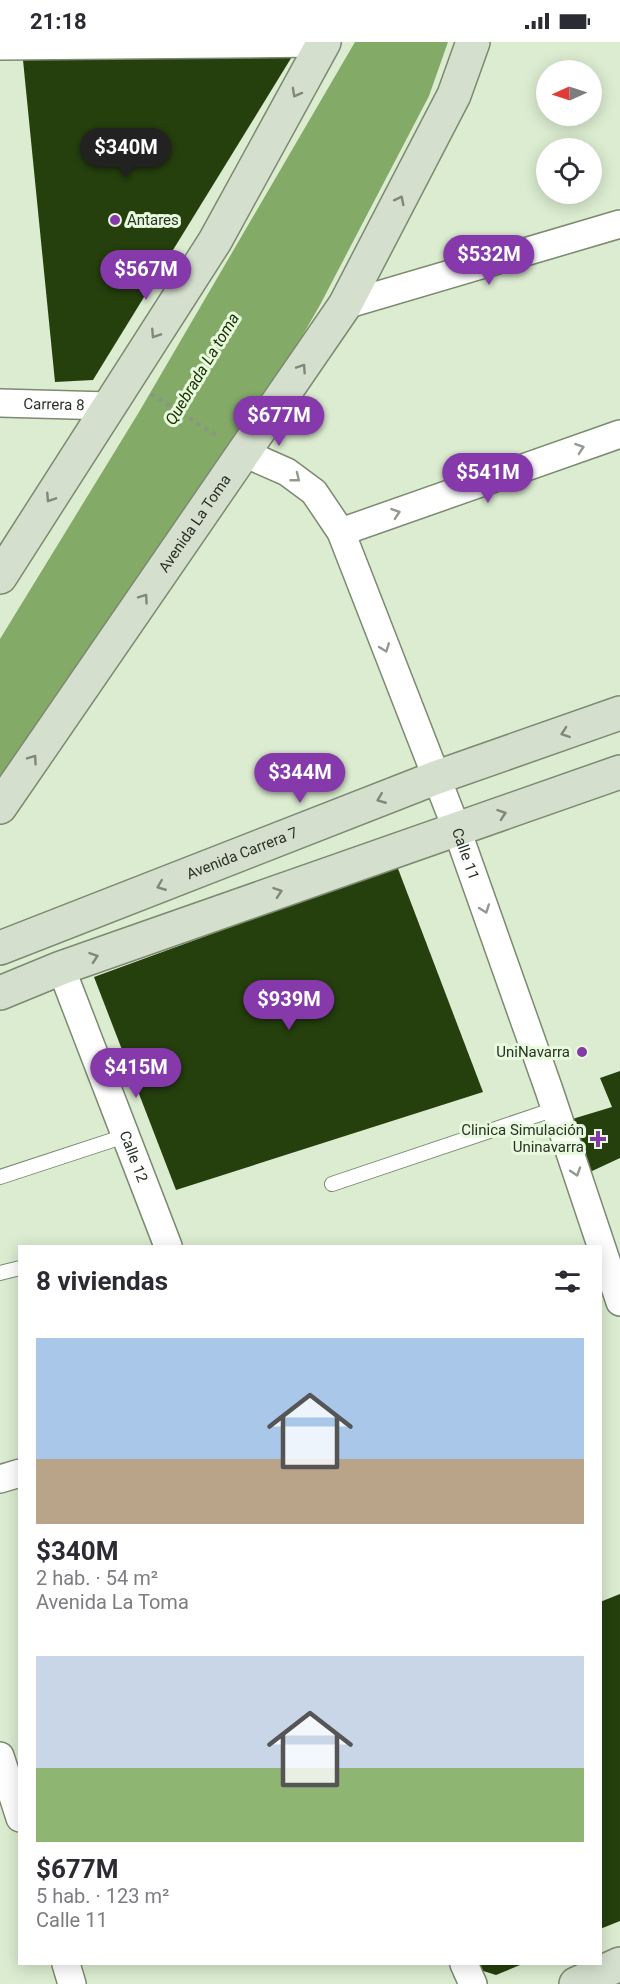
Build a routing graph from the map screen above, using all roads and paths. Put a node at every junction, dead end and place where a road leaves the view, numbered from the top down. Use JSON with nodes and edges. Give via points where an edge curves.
{"nodes":[{"id":1,"x":324,"y":42,"type":"edge"},
{"id":2,"x":473,"y":42,"type":"edge"},
{"id":3,"x":0,"y":46,"type":"edge"},
{"id":4,"x":620,"y":224,"type":"edge"},
{"id":5,"x":345,"y":305,"type":"junction"},
{"id":6,"x":127,"y":378,"type":"junction"},
{"id":7,"x":0,"y":403,"type":"edge"},
{"id":8,"x":109,"y":406,"type":"junction"},
{"id":9,"x":620,"y":434,"type":"edge"},
{"id":10,"x":244,"y":453,"type":"junction"},
{"id":11,"x":341,"y":532,"type":"junction"},
{"id":12,"x":0,"y":577,"type":"edge"},
{"id":13,"x":620,"y":713,"type":"edge"},
{"id":14,"x":620,"y":772,"type":"edge"},
{"id":15,"x":435,"y":778,"type":"junction"},
{"id":16,"x":0,"y":807,"type":"edge"},
{"id":17,"x":457,"y":830,"type":"junction"},
{"id":18,"x":0,"y":948,"type":"edge"},
{"id":19,"x":61,"y":968,"type":"junction"},
{"id":20,"x":0,"y":993,"type":"edge"},
{"id":21,"x":555,"y":1109,"type":"junction"},
{"id":22,"x":125,"y":1136,"type":"junction"},
{"id":23,"x":3,"y":1179,"type":"edge"},
{"id":24,"x":332,"y":1184,"type":"dead end"},
{"id":25,"x":168,"y":1245,"type":"edge"},
{"id":26,"x":600,"y":1245,"type":"edge"},
{"id":27,"x":602,"y":1253,"type":"edge"},
{"id":28,"x":18,"y":1268,"type":"edge"},
{"id":29,"x":0,"y":1273,"type":"edge"},
{"id":30,"x":610,"y":1277,"type":"edge"},
{"id":31,"x":620,"y":1302,"type":"edge"},
{"id":32,"x":18,"y":1474,"type":"edge"},
{"id":33,"x":0,"y":1479,"type":"edge"},
{"id":34,"x":0,"y":1756,"type":"edge"},
{"id":35,"x":18,"y":1812,"type":"edge"},
{"id":36,"x":620,"y":1964,"type":"edge"},
{"id":37,"x":66,"y":1965,"type":"edge"},
{"id":38,"x":464,"y":1965,"type":"edge"},
{"id":39,"x":72,"y":1984,"type":"edge"},
{"id":40,"x":473,"y":1984,"type":"edge"},
{"id":41,"x":576,"y":1984,"type":"edge"}],
"edges":[{"from":1,"to":3,"type":"street"},
{"from":1,"to":6,"type":"main road","one_way":true,"via":[[215,241]]},
{"from":5,"to":2,"type":"main road","name":"Avenida La Toma","one_way":true,"via":[[454,95]]},
{"from":4,"to":5,"type":"street"},
{"from":10,"to":5,"type":"main road","name":"Avenida La Toma","one_way":true},
{"from":6,"to":8,"type":"main road"},
{"from":6,"to":10,"type":"path"},
{"from":7,"to":8,"type":"street","name":"Carrera 8"},
{"from":8,"to":12,"type":"main road","one_way":true},
{"from":11,"to":9,"type":"street","one_way":true},
{"from":10,"to":11,"type":"street","name":"Calle 11","one_way":true,"via":[[287,472],[314,492]]},
{"from":16,"to":10,"type":"main road","name":"Avenida La Toma","one_way":true},
{"from":11,"to":15,"type":"street","name":"Calle 11","one_way":true},
{"from":13,"to":15,"type":"main road","name":"Avenida Carrera 7","one_way":true},
{"from":17,"to":14,"type":"main road","one_way":true},
{"from":15,"to":17,"type":"street","name":"Calle 11"},
{"from":15,"to":18,"type":"main road","name":"Avenida Carrera 7","one_way":true},
{"from":19,"to":17,"type":"main road","one_way":true},
{"from":17,"to":21,"type":"street","name":"Calle 11","one_way":true},
{"from":19,"to":20,"type":"main road"},
{"from":19,"to":22,"type":"street","name":"Calle 12"},
{"from":21,"to":24,"type":"lane"},
{"from":21,"to":26,"type":"street","name":"Calle 11","one_way":true},
{"from":22,"to":23,"type":"lane"},
{"from":22,"to":25,"type":"street","name":"Calle 12"},
{"from":27,"to":30,"type":"street","name":"Calle 11","one_way":true},
{"from":28,"to":29,"type":"lane"},
{"from":30,"to":31,"type":"street","name":"Calle 11"},
{"from":32,"to":33,"type":"street"},
{"from":34,"to":35,"type":"street"},
{"from":36,"to":41,"type":"main road"},
{"from":37,"to":39,"type":"street"},
{"from":38,"to":40,"type":"street"}]}
